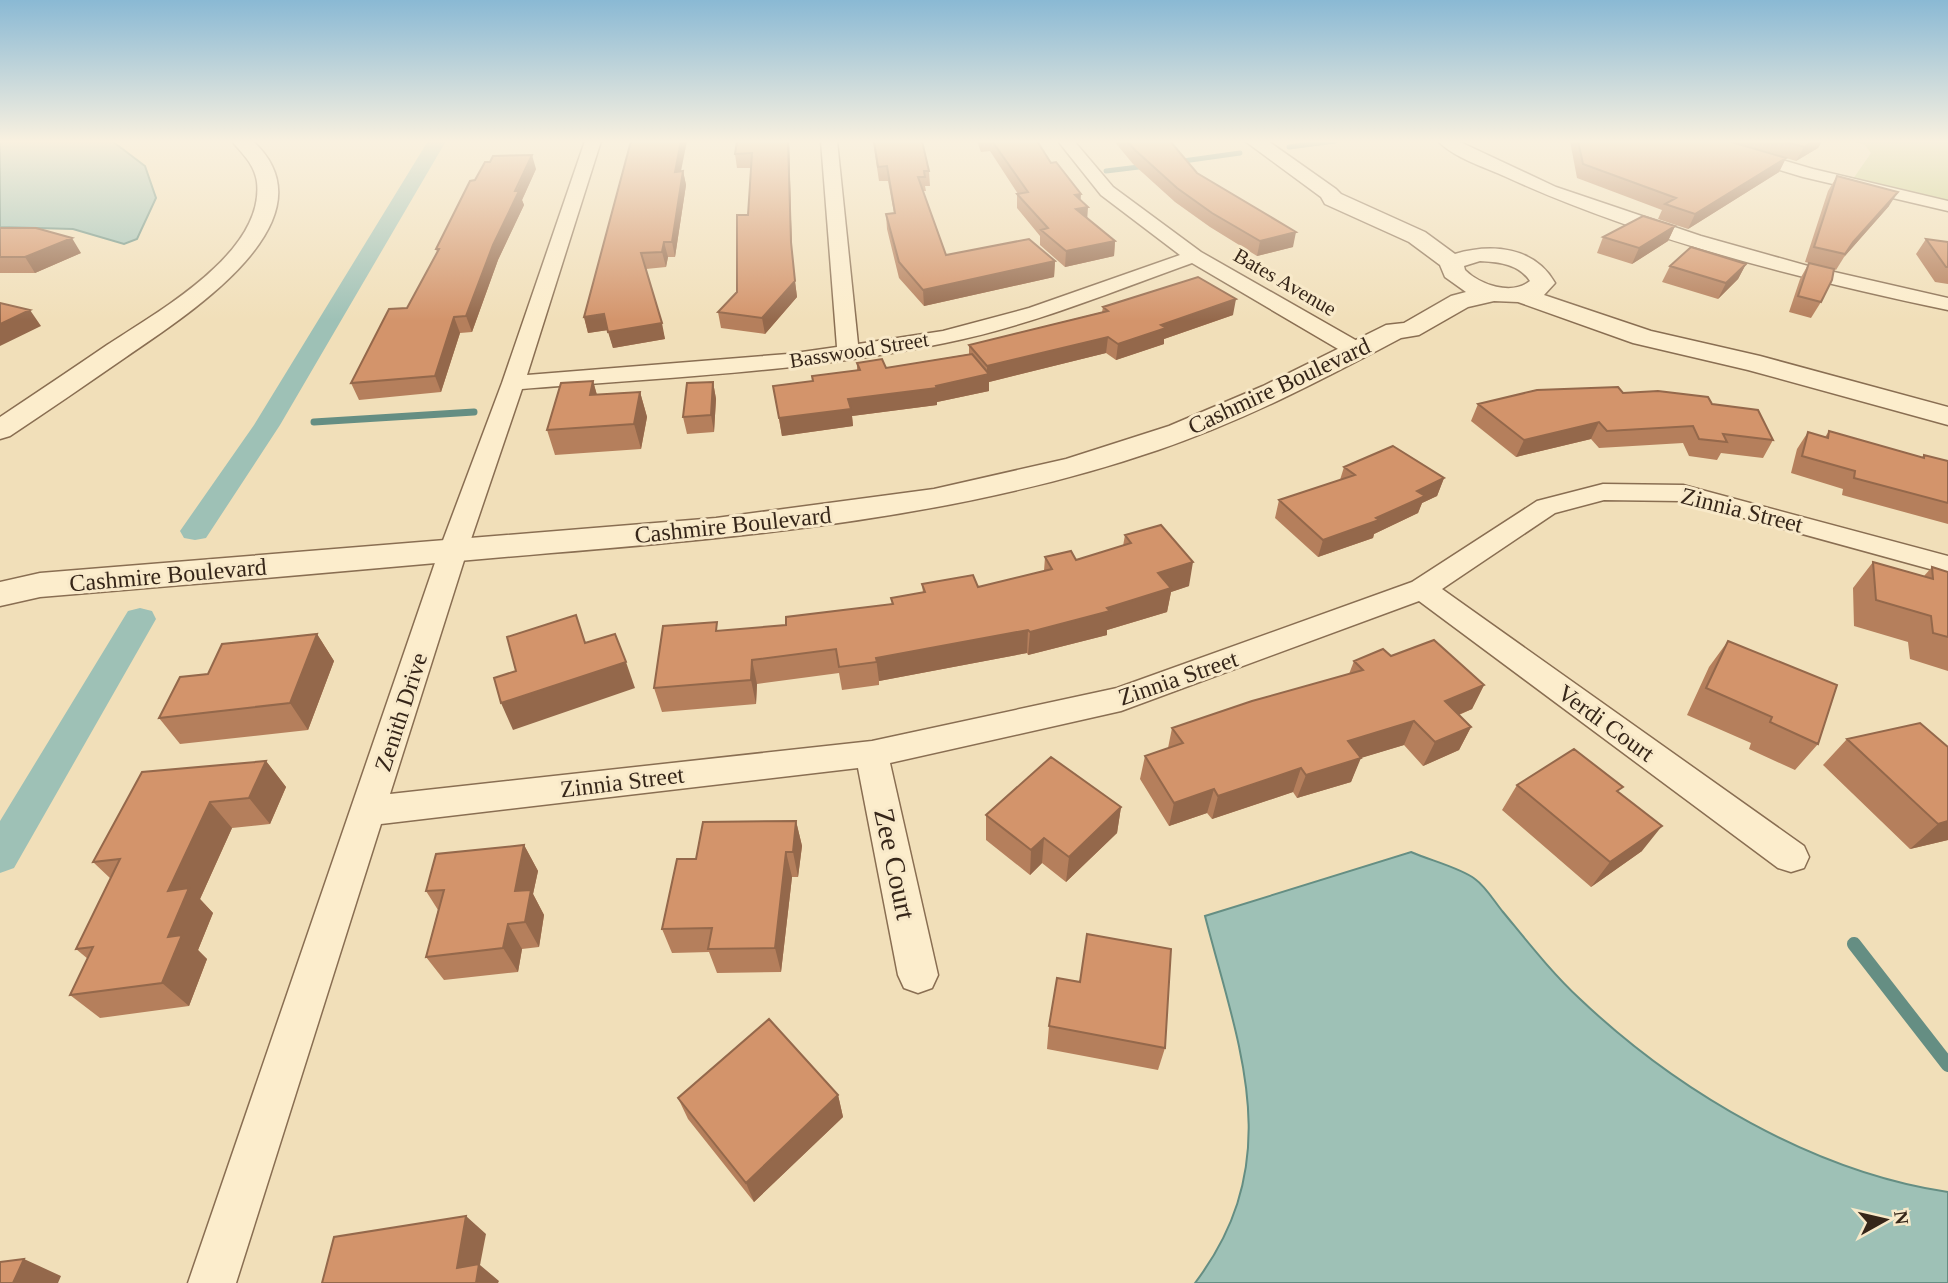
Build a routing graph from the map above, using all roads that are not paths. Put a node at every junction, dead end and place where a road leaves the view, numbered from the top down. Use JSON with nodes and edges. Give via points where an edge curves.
{"nodes":[{"id":1,"x":266,"y":201,"type":"edge"},
{"id":2,"x":573,"y":201,"type":"edge"},
{"id":3,"x":834,"y":201,"type":"edge"},
{"id":4,"x":1120,"y":201,"type":"edge"},
{"id":5,"x":1337,"y":201,"type":"edge"},
{"id":6,"x":1354,"y":201,"type":"edge"},
{"id":7,"x":1579,"y":201,"type":"edge"},
{"id":8,"x":1926,"y":201,"type":"edge"},
{"id":9,"x":1948,"y":206,"type":"edge"},
{"id":10,"x":1479,"y":254,"type":"junction"},
{"id":11,"x":1194,"y":256,"type":"junction"},
{"id":12,"x":1452,"y":267,"type":"junction"},
{"id":13,"x":1543,"y":284,"type":"junction"},
{"id":14,"x":1505,"y":294,"type":"junction"},
{"id":15,"x":1948,"y":304,"type":"edge"},
{"id":16,"x":1395,"y":331,"type":"junction"},
{"id":17,"x":1358,"y":351,"type":"junction"},
{"id":18,"x":848,"y":352,"type":"junction"},
{"id":19,"x":1750,"y":362,"type":"junction"},
{"id":20,"x":513,"y":383,"type":"junction"},
{"id":21,"x":1948,"y":416,"type":"edge"},
{"id":22,"x":0,"y":430,"type":"edge"},
{"id":23,"x":453,"y":551,"type":"junction"},
{"id":24,"x":1948,"y":565,"type":"edge"},
{"id":25,"x":0,"y":582,"type":"edge"},
{"id":26,"x":40,"y":585,"type":"junction"},
{"id":27,"x":1422,"y":589,"type":"junction"},
{"id":28,"x":0,"y":594,"type":"edge"},
{"id":29,"x":872,"y":754,"type":"junction"},
{"id":30,"x":369,"y":811,"type":"junction"},
{"id":31,"x":1791,"y":857,"type":"dead end"},
{"id":32,"x":918,"y":975,"type":"dead end"},
{"id":33,"x":212,"y":1283,"type":"edge"}],
"edges":[{"from":1,"to":22,"type":"street","via":[[259,226],[237,257],[202,289]]},
{"from":2,"to":20,"type":"street","name":"Zenith Drive"},
{"from":3,"to":18,"type":"street"},
{"from":4,"to":11,"type":"street","name":"Bates Avenue"},
{"from":5,"to":12,"type":"street","via":[[1429,244]]},
{"from":6,"to":10,"type":"street"},
{"from":7,"to":15,"type":"street","via":[[1781,267]]},
{"from":8,"to":9,"type":"street"},
{"from":10,"to":12,"type":"street"},
{"from":10,"to":13,"type":"street","via":[[1526,264]]},
{"from":11,"to":17,"type":"street","name":"Bates Avenue"},
{"from":11,"to":18,"type":"street","name":"Basswood Street","via":[[1036,312],[944,337]]},
{"from":12,"to":14,"type":"street","via":[[1467,285]]},
{"from":12,"to":16,"type":"street","name":"Cashmire Boulevard","via":[[1438,293],[1397,323]]},
{"from":13,"to":14,"type":"street","name":"Cashmire Boulevard","via":[[1531,292]]},
{"from":13,"to":19,"type":"street","via":[[1597,312],[1737,354]]},
{"from":14,"to":16,"type":"street","name":"Cashmire Boulevard","via":[[1460,301],[1410,330]]},
{"from":14,"to":19,"type":"street","via":[[1642,337]]},
{"from":16,"to":17,"type":"street","name":"Cashmire Boulevard"},
{"from":17,"to":23,"type":"street","name":"Cashmire Boulevard","via":[[1228,414],[1145,445],[914,503],[770,524]]},
{"from":18,"to":20,"type":"street","name":"Basswood Street","via":[[726,368]]},
{"from":19,"to":21,"type":"street"},
{"from":20,"to":23,"type":"street","name":"Zenith Drive"},
{"from":23,"to":26,"type":"street","name":"Cashmire Boulevard"},
{"from":23,"to":30,"type":"street","name":"Zenith Drive"},
{"from":24,"to":27,"type":"street","name":"Zinnia Street","via":[[1683,493],[1603,492],[1546,507]]},
{"from":25,"to":26,"type":"street","name":"Cashmire Boulevard"},
{"from":26,"to":28,"type":"street","name":"Cashmire Boulevard"},
{"from":27,"to":29,"type":"street","name":"Zinnia Street","via":[[1121,699]]},
{"from":27,"to":31,"type":"street","name":"Verdi Court"},
{"from":29,"to":30,"type":"street","name":"Zinnia Street"},
{"from":29,"to":32,"type":"street","name":"Zee Court"},
{"from":30,"to":33,"type":"street","name":"Zenith Drive"}]}
